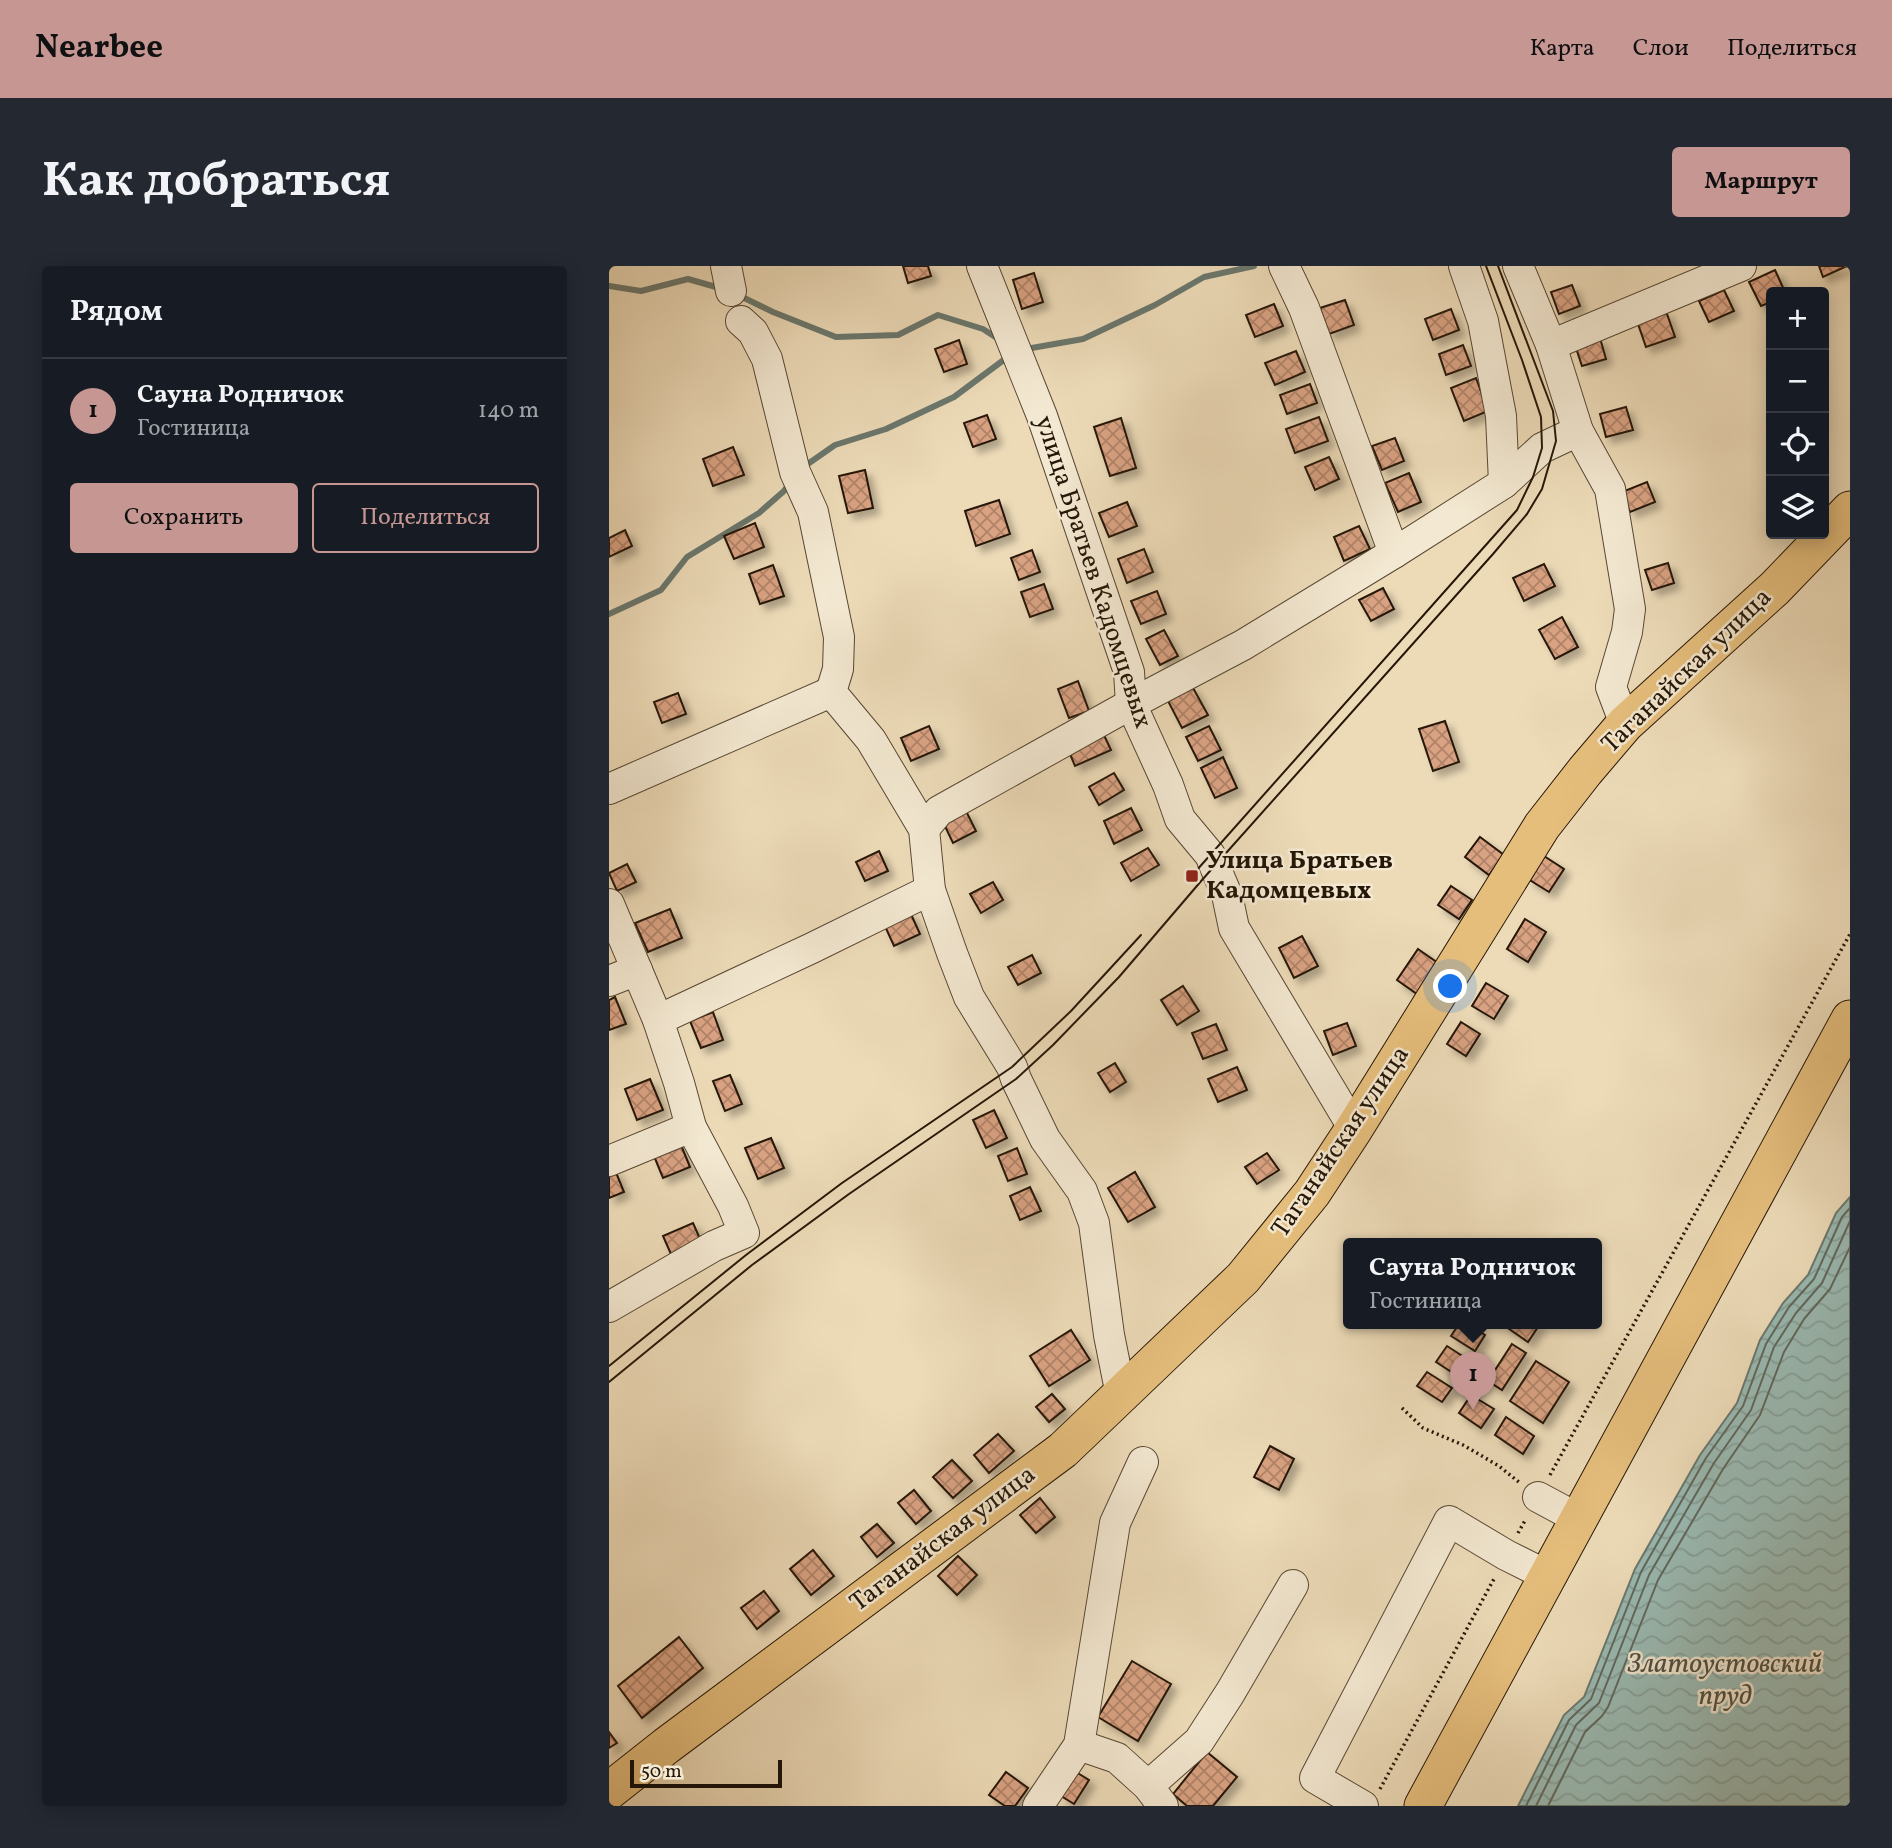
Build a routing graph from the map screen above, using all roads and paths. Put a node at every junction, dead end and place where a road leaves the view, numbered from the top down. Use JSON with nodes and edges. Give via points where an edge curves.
{"nodes":[{"id":1,"x":982,"y":266,"type":"edge"},
{"id":2,"x":1284,"y":266,"type":"edge"},
{"id":3,"x":1464,"y":266,"type":"edge"},
{"id":4,"x":1518,"y":266,"type":"edge"},
{"id":5,"x":1741,"y":266,"type":"edge"},
{"id":6,"x":741,"y":321,"type":"dead end"},
{"id":7,"x":1551,"y":345,"type":"junction"},
{"id":8,"x":1578,"y":431,"type":"junction"},
{"id":9,"x":1504,"y":483,"type":"junction"},
{"id":10,"x":1850,"y":510,"type":"edge"},
{"id":11,"x":1394,"y":553,"type":"junction"},
{"id":12,"x":831,"y":692,"type":"junction"},
{"id":13,"x":1131,"y":704,"type":"junction"},
{"id":14,"x":1625,"y":724,"type":"junction"},
{"id":15,"x":609,"y":789,"type":"edge"},
{"id":16,"x":924,"y":830,"type":"junction"},
{"id":17,"x":930,"y":890,"type":"junction"},
{"id":18,"x":609,"y":904,"type":"edge"},
{"id":19,"x":1850,"y":934,"type":"edge"},
{"id":20,"x":637,"y":970,"type":"junction"},
{"id":21,"x":609,"y":982,"type":"edge"},
{"id":22,"x":1850,"y":1019,"type":"edge"},
{"id":23,"x":657,"y":1020,"type":"junction"},
{"id":24,"x":691,"y":1127,"type":"junction"},
{"id":25,"x":1354,"y":1129,"type":"junction"},
{"id":26,"x":609,"y":1161,"type":"edge"},
{"id":27,"x":609,"y":1307,"type":"edge"},
{"id":28,"x":1121,"y":1395,"type":"junction"},
{"id":29,"x":1402,"y":1408,"type":"dead end"},
{"id":30,"x":1143,"y":1462,"type":"dead end"},
{"id":31,"x":1538,"y":1497,"type":"junction"},
{"id":32,"x":1579,"y":1519,"type":"junction"},
{"id":33,"x":1506,"y":1555,"type":"junction"},
{"id":34,"x":1548,"y":1576,"type":"junction"},
{"id":35,"x":1293,"y":1584,"type":"dead end"},
{"id":36,"x":1079,"y":1745,"type":"junction"},
{"id":37,"x":609,"y":1791,"type":"edge"},
{"id":38,"x":1155,"y":1796,"type":"edge"},
{"id":39,"x":1370,"y":1800,"type":"edge"},
{"id":40,"x":1038,"y":1806,"type":"edge"},
{"id":41,"x":1423,"y":1806,"type":"edge"}],
"edges":[{"from":1,"to":13,"type":"street","name":"улица Братьев Кадомцевых","via":[[1051,441],[1129,673]]},
{"from":2,"to":11,"type":"street","via":[[1304,308]]},
{"from":3,"to":9,"type":"street","via":[[1483,321],[1501,415]]},
{"from":4,"to":7,"type":"street"},
{"from":5,"to":7,"type":"street"},
{"from":6,"to":12,"type":"street","via":[[753,332],[767,359],[796,472],[813,512],[839,637],[838,669]]},
{"from":7,"to":8,"type":"street"},
{"from":8,"to":9,"type":"street","via":[[1542,447]]},
{"from":8,"to":14,"type":"street","via":[[1610,489],[1630,609],[1611,687]]},
{"from":9,"to":11,"type":"street"},
{"from":10,"to":14,"type":"main road","name":"Таганайская улица","via":[[1775,588]]},
{"from":11,"to":13,"type":"street","via":[[1243,645]]},
{"from":12,"to":15,"type":"street"},
{"from":12,"to":16,"type":"street","via":[[871,740]]},
{"from":13,"to":16,"type":"street","via":[[939,811]]},
{"from":13,"to":25,"type":"street","name":"улица Братьев Кадомцевых","via":[[1180,819],[1210,855],[1227,895],[1234,928]]},
{"from":14,"to":25,"type":"main road","name":"Таганайская улица","via":[[1542,826]]},
{"from":16,"to":17,"type":"street"},
{"from":17,"to":23,"type":"street"},
{"from":17,"to":28,"type":"street","via":[[969,997],[1012,1066],[1045,1139],[1082,1191],[1094,1223]]},
{"from":18,"to":20,"type":"street"},
{"from":19,"to":31,"type":"path"},
{"from":20,"to":21,"type":"street"},
{"from":20,"to":23,"type":"street"},
{"from":22,"to":32,"type":"main road"},
{"from":23,"to":24,"type":"street"},
{"from":24,"to":26,"type":"street"},
{"from":24,"to":27,"type":"street","via":[[744,1233]]},
{"from":25,"to":28,"type":"main road","name":"Таганайская улица","via":[[1312,1193],[1243,1278]]},
{"from":28,"to":37,"type":"main road","name":"Таганайская улица","via":[[1063,1450]]},
{"from":29,"to":31,"type":"path","via":[[1423,1428],[1499,1466]]},
{"from":30,"to":36,"type":"street","via":[[1115,1523]]},
{"from":31,"to":32,"type":"street"},
{"from":31,"to":33,"type":"path"},
{"from":32,"to":34,"type":"main road"},
{"from":33,"to":34,"type":"street"},
{"from":33,"to":39,"type":"path"},
{"from":33,"to":39,"type":"street","via":[[1449,1521],[1315,1778]]},
{"from":34,"to":41,"type":"main road"},
{"from":35,"to":38,"type":"street","via":[[1199,1741]]},
{"from":36,"to":38,"type":"street","via":[[1117,1758]]},
{"from":36,"to":40,"type":"street"}]}
